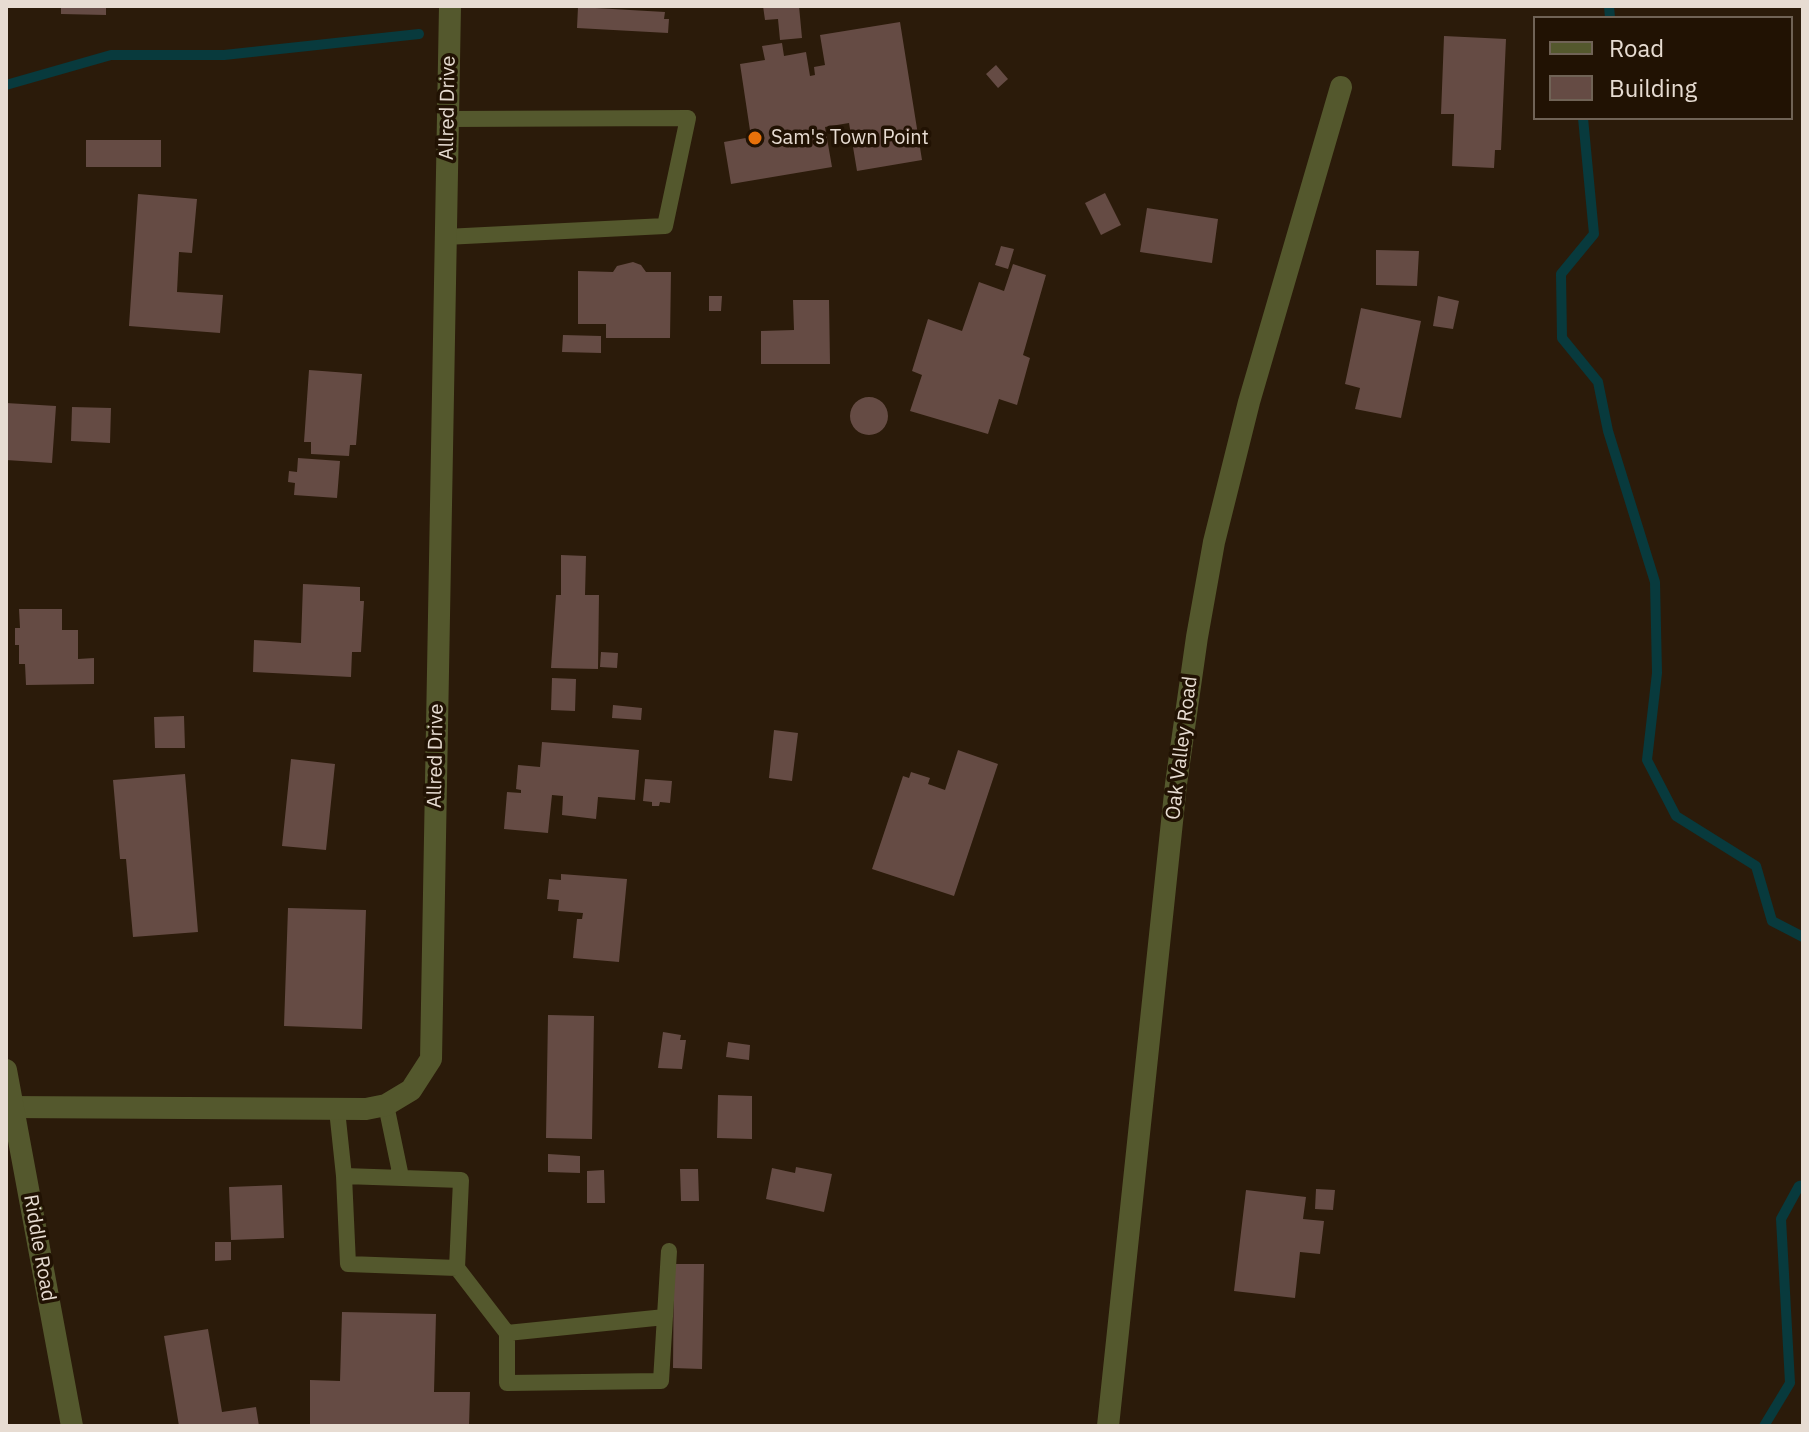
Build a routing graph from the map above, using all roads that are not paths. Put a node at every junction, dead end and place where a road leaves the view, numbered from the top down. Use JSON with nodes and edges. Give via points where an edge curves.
{"nodes":[{"id":1,"x":450,"y":6,"type":"edge"},
{"id":2,"x":1341,"y":87,"type":"dead end"},
{"id":3,"x":448,"y":119,"type":"junction"},
{"id":4,"x":445,"y":237,"type":"junction"},
{"id":5,"x":6,"y":1070,"type":"edge"},
{"id":6,"x":386,"y":1105,"type":"junction"},
{"id":7,"x":9,"y":1107,"type":"edge"},
{"id":8,"x":337,"y":1110,"type":"junction"},
{"id":9,"x":344,"y":1176,"type":"junction"},
{"id":10,"x":401,"y":1177,"type":"junction"},
{"id":11,"x":669,"y":1251,"type":"dead end"},
{"id":12,"x":457,"y":1268,"type":"junction"},
{"id":13,"x":665,"y":1317,"type":"junction"},
{"id":14,"x":507,"y":1333,"type":"junction"},
{"id":15,"x":72,"y":1426,"type":"edge"},
{"id":16,"x":1108,"y":1426,"type":"edge"}],
"edges":[{"from":1,"to":3,"type":"street","name":"Allred Drive"},
{"from":2,"to":16,"type":"street","name":"Oak Valley Road","via":[[1249,402],[1197,637],[1176,784]]},
{"from":3,"to":4,"type":"street","name":"Allred Drive"},
{"from":3,"to":4,"type":"lane","via":[[688,118],[665,226]]},
{"from":4,"to":6,"type":"street","name":"Allred Drive","via":[[431,1059],[411,1090]]},
{"from":5,"to":7,"type":"street","name":"Riddle Road"},
{"from":6,"to":8,"type":"street"},
{"from":6,"to":10,"type":"lane"},
{"from":7,"to":8,"type":"street"},
{"from":7,"to":15,"type":"street","name":"Riddle Road"},
{"from":8,"to":9,"type":"lane"},
{"from":9,"to":10,"type":"lane"},
{"from":9,"to":12,"type":"lane","via":[[348,1264]]},
{"from":10,"to":12,"type":"lane","via":[[461,1180]]},
{"from":11,"to":13,"type":"lane"},
{"from":12,"to":14,"type":"lane"},
{"from":13,"to":14,"type":"lane"},
{"from":13,"to":14,"type":"lane","via":[[661,1381],[507,1383]]}]}
